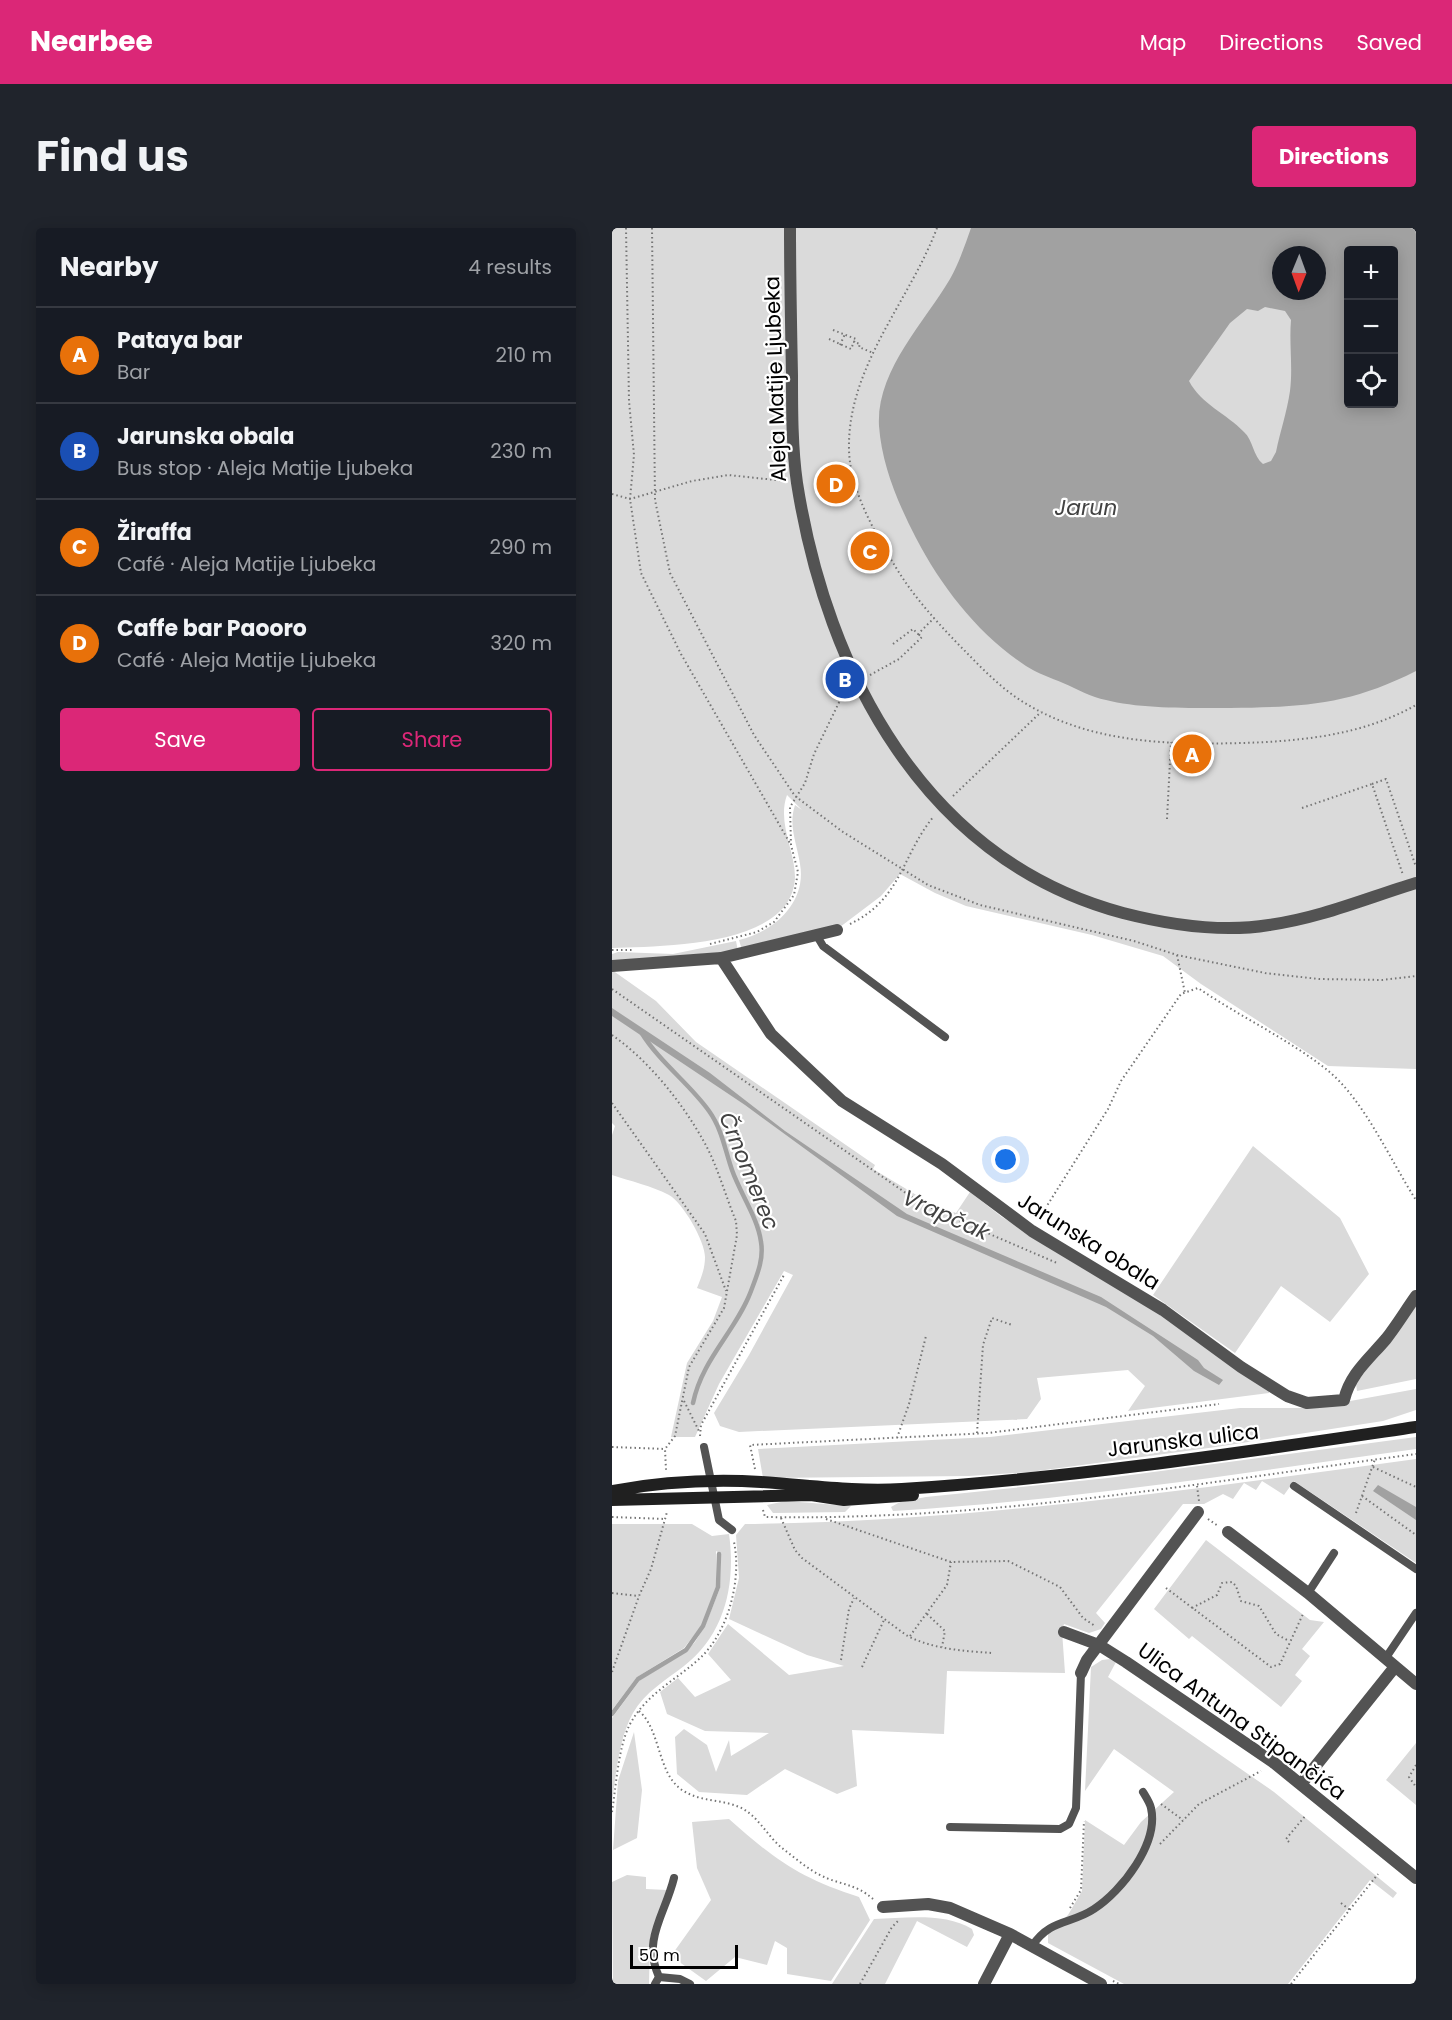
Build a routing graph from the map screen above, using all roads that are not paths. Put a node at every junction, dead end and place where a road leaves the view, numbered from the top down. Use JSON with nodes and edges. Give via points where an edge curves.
{"nodes":[{"id":1,"x":789,"y":228,"type":"edge"},
{"id":2,"x":1411,"y":885,"type":"edge"},
{"id":3,"x":837,"y":930,"type":"road end"},
{"id":4,"x":817,"y":936,"type":"junction"},
{"id":5,"x":720,"y":958,"type":"junction"},
{"id":6,"x":612,"y":966,"type":"edge"},
{"id":7,"x":945,"y":1037,"type":"dead end"},
{"id":8,"x":1416,"y":1296,"type":"edge"},
{"id":9,"x":1416,"y":1427,"type":"edge"},
{"id":10,"x":704,"y":1447,"type":"road end"},
{"id":11,"x":712,"y":1482,"type":"junction"},
{"id":12,"x":954,"y":1485,"type":"junction"},
{"id":13,"x":1294,"y":1486,"type":"dead end"},
{"id":14,"x":612,"y":1491,"type":"edge"},
{"id":15,"x":715,"y":1497,"type":"junction"},
{"id":16,"x":612,"y":1500,"type":"edge"},
{"id":17,"x":1198,"y":1512,"type":"road end"},
{"id":18,"x":732,"y":1530,"type":"road end"},
{"id":19,"x":1228,"y":1532,"type":"road end"},
{"id":20,"x":1334,"y":1553,"type":"dead end"},
{"id":21,"x":1416,"y":1569,"type":"edge"},
{"id":22,"x":1308,"y":1593,"type":"junction"},
{"id":23,"x":1416,"y":1613,"type":"edge"},
{"id":24,"x":1064,"y":1632,"type":"dead end"},
{"id":25,"x":1102,"y":1640,"type":"junction"},
{"id":26,"x":1389,"y":1664,"type":"junction"},
{"id":27,"x":1081,"y":1673,"type":"joint"},
{"id":28,"x":1416,"y":1684,"type":"edge"},
{"id":29,"x":1302,"y":1783,"type":"junction"},
{"id":30,"x":1143,"y":1792,"type":"dead end"},
{"id":31,"x":950,"y":1827,"type":"dead end"},
{"id":32,"x":674,"y":1878,"type":"dead end"},
{"id":33,"x":1416,"y":1878,"type":"edge"},
{"id":34,"x":883,"y":1907,"type":"road end"},
{"id":35,"x":1011,"y":1934,"type":"junction"},
{"id":36,"x":1032,"y":1946,"type":"junction"},
{"id":37,"x":657,"y":1980,"type":"edge"},
{"id":38,"x":690,"y":1984,"type":"edge"},
{"id":39,"x":984,"y":1984,"type":"edge"},
{"id":40,"x":1101,"y":1984,"type":"edge"}],
"edges":[{"from":1,"to":2,"type":"street","name":"Aleja Matije Ljubeka","via":[[797,480],[823,597],[858,682],[892,744],[941,808],[1003,859],[1066,894],[1164,923],[1218,928],[1268,926],[1318,915]]},
{"from":3,"to":4,"type":"street"},
{"from":4,"to":5,"type":"street"},
{"from":4,"to":7,"type":"lane","via":[[830,951]]},
{"from":5,"to":6,"type":"street"},
{"from":5,"to":8,"type":"street","name":"Jarunska obala","via":[[771,1034],[842,1101],[942,1164],[1032,1231],[1163,1310],[1278,1390],[1307,1403],[1344,1400],[1355,1373]]},
{"from":9,"to":12,"type":"street","name":"Jarunska ulica","via":[[1242,1452]]},
{"from":10,"to":11,"type":"lane"},
{"from":11,"to":12,"type":"street","name":"Jarunska ulica","via":[[866,1490]]},
{"from":11,"to":14,"type":"street","name":"Jarunska ulica","via":[[666,1482]]},
{"from":11,"to":15,"type":"lane"},
{"from":12,"to":15,"type":"street","name":"Jarunska ulica","via":[[889,1499]]},
{"from":13,"to":21,"type":"lane"},
{"from":15,"to":16,"type":"street","name":"Jarunska ulica"},
{"from":15,"to":18,"type":"lane","via":[[719,1520]]},
{"from":17,"to":25,"type":"street"},
{"from":19,"to":22,"type":"street"},
{"from":20,"to":22,"type":"lane"},
{"from":22,"to":26,"type":"street"},
{"from":23,"to":26,"type":"lane"},
{"from":24,"to":25,"type":"street","name":"Ulica Antuna Stipančića"},
{"from":25,"to":27,"type":"street"},
{"from":25,"to":29,"type":"street","name":"Ulica Antuna Stipančića"},
{"from":26,"to":28,"type":"street"},
{"from":26,"to":29,"type":"street"},
{"from":27,"to":31,"type":"lane","via":[[1076,1808],[1070,1824],[1060,1829]]},
{"from":29,"to":33,"type":"street","name":"Ulica Antuna Stipančića"},
{"from":30,"to":36,"type":"lane","via":[[1152,1819],[1144,1851],[1131,1874],[1095,1909],[1047,1929]]},
{"from":32,"to":37,"type":"lane","via":[[653,1938],[652,1962]]},
{"from":34,"to":35,"type":"street","via":[[927,1904],[950,1908]]},
{"from":35,"to":36,"type":"street"},
{"from":35,"to":39,"type":"street"},
{"from":36,"to":40,"type":"street"},
{"from":37,"to":38,"type":"lane","via":[[680,1979]]}]}
